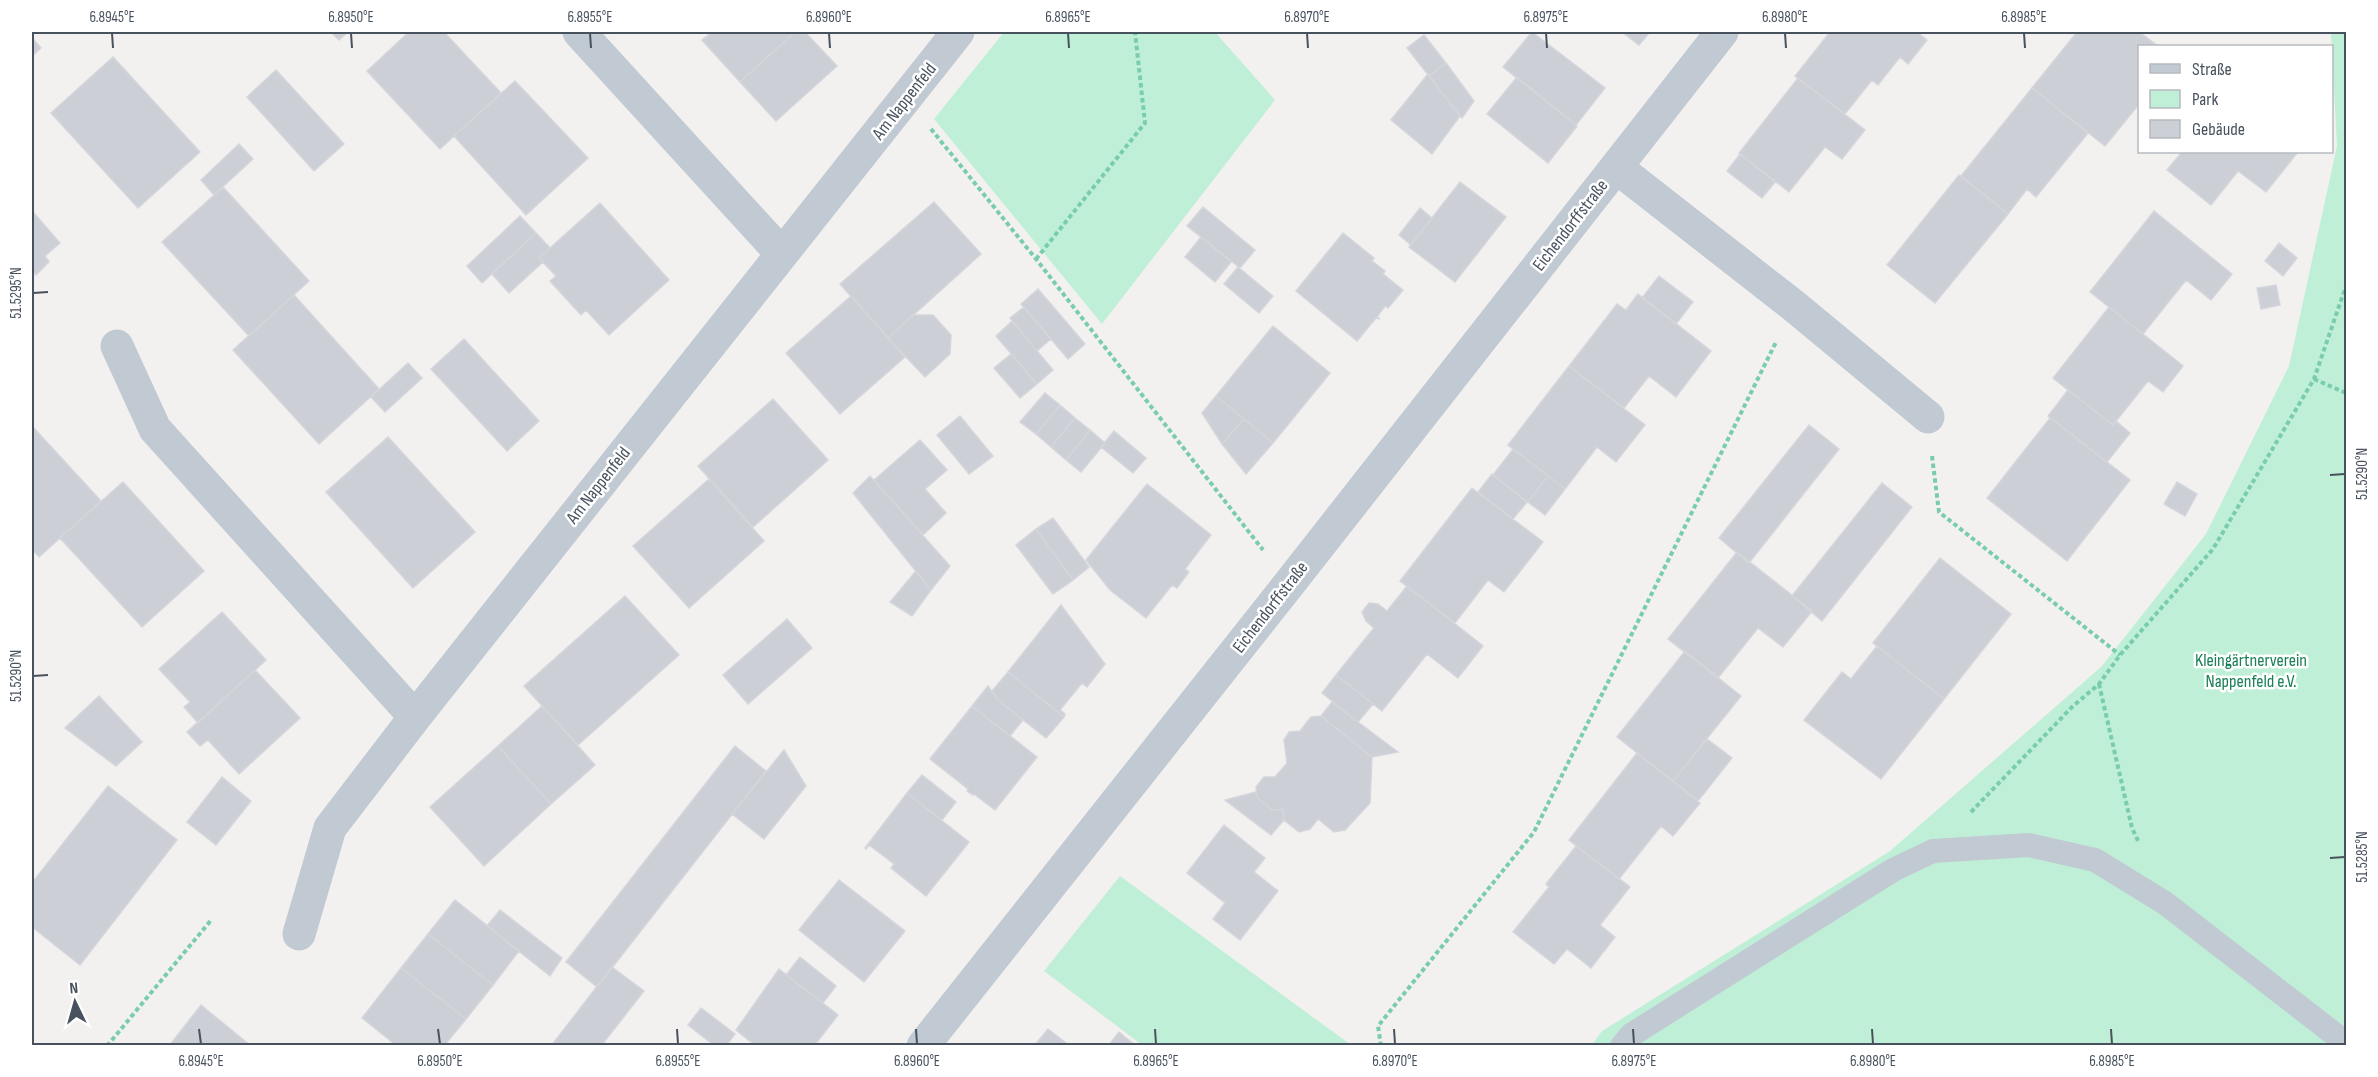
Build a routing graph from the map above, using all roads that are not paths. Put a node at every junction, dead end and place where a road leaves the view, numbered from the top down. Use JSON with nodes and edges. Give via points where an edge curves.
{"nodes":[{"id":1,"x":579,"y":32,"type":"edge"},
{"id":2,"x":958,"y":32,"type":"edge"},
{"id":3,"x":1722,"y":32,"type":"edge"},
{"id":4,"x":1616,"y":167,"type":"junction"},
{"id":5,"x":781,"y":253,"type":"junction"},
{"id":6,"x":117,"y":346,"type":"dead end"},
{"id":7,"x":1928,"y":417,"type":"road end"},
{"id":8,"x":415,"y":717,"type":"junction"},
{"id":9,"x":299,"y":934,"type":"dead end"},
{"id":10,"x":2346,"y":1043,"type":"edge"},
{"id":11,"x":923,"y":1046,"type":"edge"},
{"id":12,"x":1622,"y":1046,"type":"edge"}],
"edges":[{"from":1,"to":5,"type":"street"},
{"from":2,"to":5,"type":"street","name":"Am Nappenfeld"},
{"from":3,"to":4,"type":"street","name":"Eichendorffstraße"},
{"from":4,"to":7,"type":"street","name":"Eichendorffstraße"},
{"from":4,"to":11,"type":"street","name":"Eichendorffstraße"},
{"from":5,"to":8,"type":"street","name":"Am Nappenfeld"},
{"from":6,"to":8,"type":"street","via":[[155,429]]},
{"from":8,"to":9,"type":"street","name":"Am Nappenfeld","via":[[330,828]]},
{"from":10,"to":12,"type":"lane","via":[[2165,903],[2095,860],[2029,844],[1933,851],[1893,870],[1631,1035]]}]}
